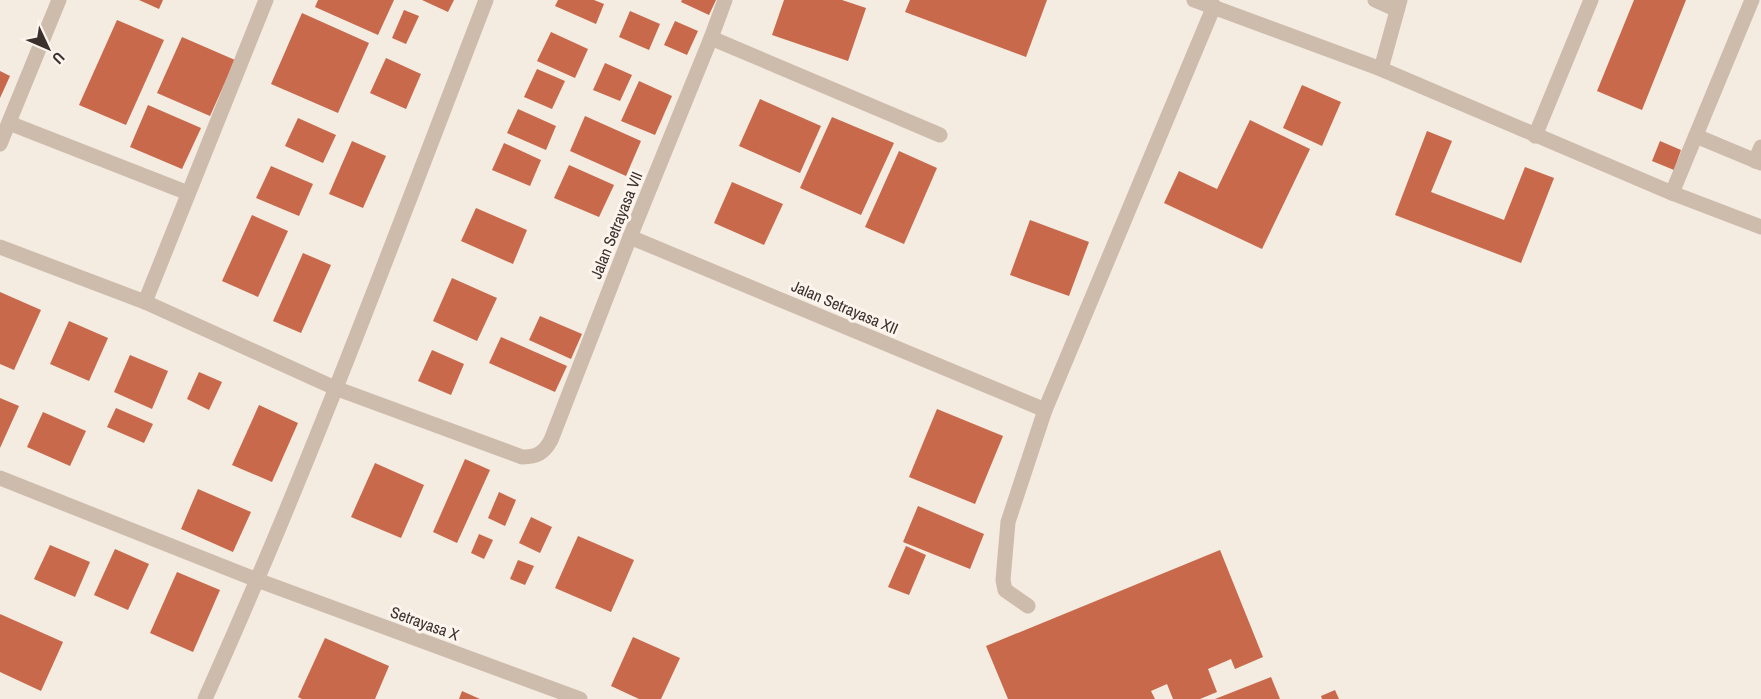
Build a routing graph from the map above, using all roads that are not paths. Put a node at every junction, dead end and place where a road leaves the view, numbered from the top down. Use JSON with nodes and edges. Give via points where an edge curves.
{"nodes":[{"id":1,"x":59,"y":0,"type":"edge"},
{"id":2,"x":266,"y":0,"type":"edge"},
{"id":3,"x":486,"y":0,"type":"edge"},
{"id":4,"x":725,"y":0,"type":"edge"},
{"id":5,"x":1375,"y":0,"type":"edge"},
{"id":6,"x":1591,"y":0,"type":"edge"},
{"id":7,"x":1752,"y":0,"type":"edge"},
{"id":8,"x":1203,"y":2,"type":"edge"},
{"id":9,"x":1398,"y":5,"type":"edge"},
{"id":10,"x":711,"y":38,"type":"junction"},
{"id":11,"x":1381,"y":69,"type":"junction"},
{"id":12,"x":9,"y":123,"type":"junction"},
{"id":13,"x":940,"y":135,"type":"dead end"},
{"id":14,"x":1535,"y":136,"type":"junction"},
{"id":15,"x":1696,"y":136,"type":"junction"},
{"id":16,"x":0,"y":144,"type":"edge"},
{"id":17,"x":1759,"y":157,"type":"edge"},
{"id":18,"x":188,"y":193,"type":"junction"},
{"id":19,"x":1672,"y":193,"type":"junction"},
{"id":20,"x":1761,"y":227,"type":"edge"},
{"id":21,"x":630,"y":237,"type":"junction"},
{"id":22,"x":0,"y":247,"type":"edge"},
{"id":23,"x":145,"y":302,"type":"junction"},
{"id":24,"x":335,"y":388,"type":"junction"},
{"id":25,"x":1045,"y":410,"type":"junction"},
{"id":26,"x":0,"y":478,"type":"edge"},
{"id":27,"x":257,"y":580,"type":"junction"},
{"id":28,"x":1028,"y":606,"type":"dead end"},
{"id":29,"x":205,"y":699,"type":"edge"},
{"id":30,"x":580,"y":699,"type":"edge"}],
"edges":[{"from":1,"to":12,"type":"street"},
{"from":2,"to":18,"type":"street"},
{"from":3,"to":24,"type":"street"},
{"from":4,"to":10,"type":"street","name":"Jalan Setrayasa VII"},
{"from":5,"to":9,"type":"street"},
{"from":6,"to":14,"type":"street"},
{"from":7,"to":15,"type":"street"},
{"from":8,"to":11,"type":"street"},
{"from":8,"to":25,"type":"street"},
{"from":9,"to":11,"type":"street"},
{"from":10,"to":13,"type":"street"},
{"from":10,"to":21,"type":"street","name":"Jalan Setrayasa VII"},
{"from":11,"to":14,"type":"street"},
{"from":12,"to":16,"type":"street"},
{"from":12,"to":18,"type":"street"},
{"from":14,"to":19,"type":"street"},
{"from":15,"to":17,"type":"street"},
{"from":15,"to":19,"type":"street"},
{"from":18,"to":23,"type":"street"},
{"from":19,"to":20,"type":"street"},
{"from":21,"to":24,"type":"street","name":"Jalan Setrayasa VII","via":[[551,440],[534,457],[522,457]]},
{"from":21,"to":25,"type":"street","name":"Jalan Setrayasa XII"},
{"from":22,"to":23,"type":"street"},
{"from":23,"to":24,"type":"street"},
{"from":24,"to":27,"type":"street"},
{"from":25,"to":28,"type":"street","via":[[1008,522],[1005,590]]},
{"from":26,"to":27,"type":"street","name":"Setrayasa X"},
{"from":27,"to":29,"type":"street"},
{"from":27,"to":30,"type":"street","name":"Setrayasa X"}]}
